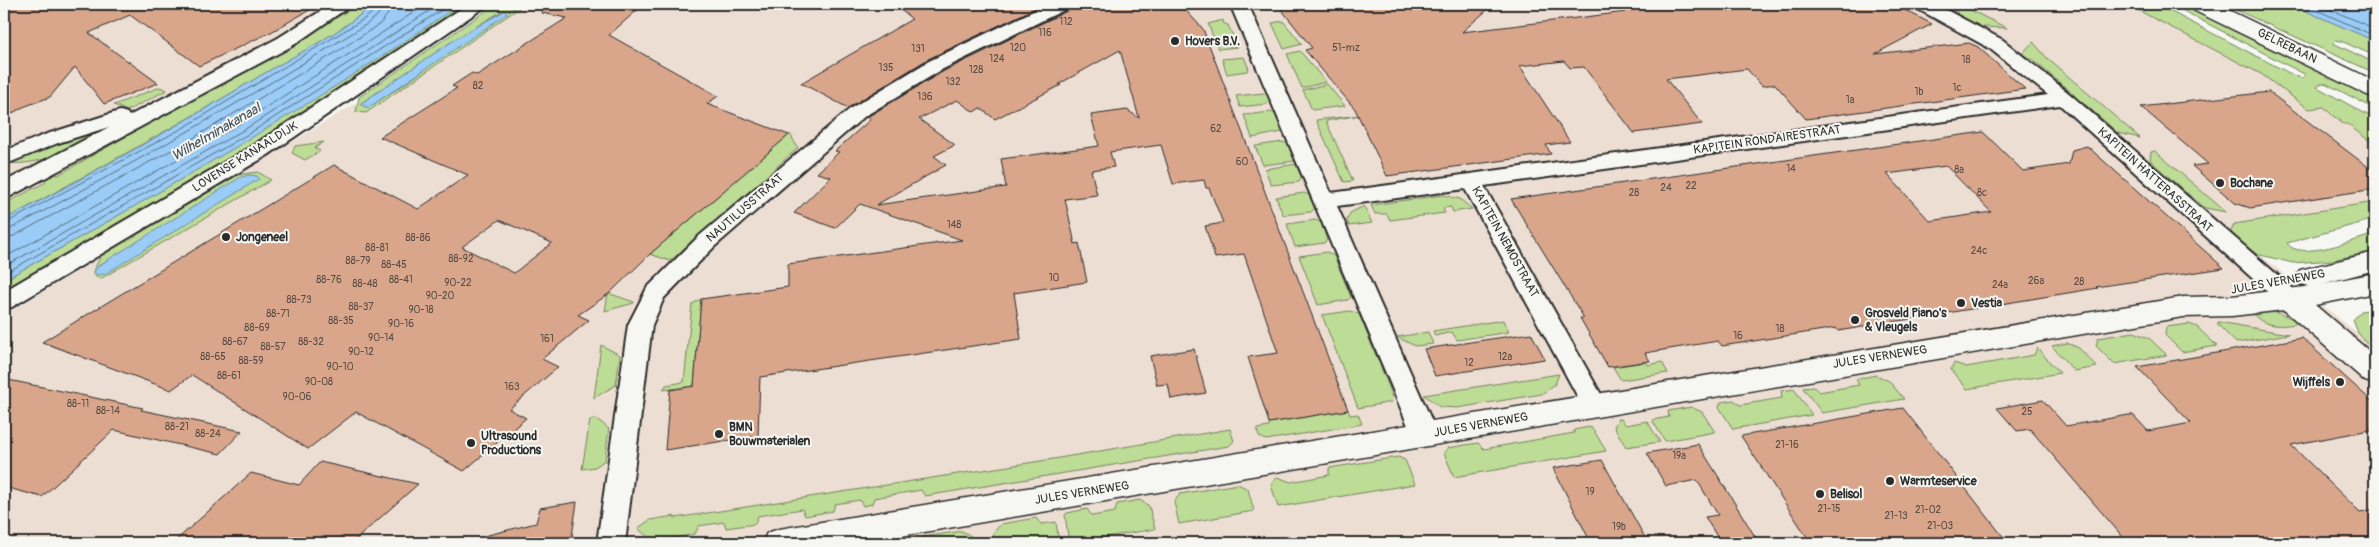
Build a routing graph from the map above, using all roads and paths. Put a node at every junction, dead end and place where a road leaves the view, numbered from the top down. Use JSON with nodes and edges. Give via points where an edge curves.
{"nodes":[{"id":1,"x":344,"y":4,"type":"edge"},
{"id":2,"x":480,"y":4,"type":"edge"},
{"id":3,"x":1062,"y":4,"type":"edge"},
{"id":4,"x":1239,"y":4,"type":"edge"},
{"id":5,"x":1922,"y":4,"type":"edge"},
{"id":6,"x":2199,"y":4,"type":"edge"},
{"id":7,"x":2214,"y":4,"type":"edge"},
{"id":8,"x":2375,"y":82,"type":"edge"},
{"id":9,"x":2375,"y":90,"type":"edge"},
{"id":10,"x":2064,"y":99,"type":"junction"},
{"id":11,"x":172,"y":101,"type":"junction"},
{"id":12,"x":4,"y":159,"type":"edge"},
{"id":13,"x":4,"y":173,"type":"edge"},
{"id":14,"x":28,"y":177,"type":"junction"},
{"id":15,"x":1471,"y":182,"type":"junction"},
{"id":16,"x":4,"y":191,"type":"edge"},
{"id":17,"x":1326,"y":201,"type":"junction"},
{"id":18,"x":2375,"y":261,"type":"edge"},
{"id":19,"x":2375,"y":283,"type":"edge"},
{"id":20,"x":2282,"y":291,"type":"junction"},
{"id":21,"x":4,"y":301,"type":"edge"},
{"id":22,"x":2375,"y":373,"type":"edge"},
{"id":23,"x":1595,"y":405,"type":"junction"},
{"id":24,"x":1425,"y":435,"type":"junction"},
{"id":25,"x":611,"y":543,"type":"edge"},
{"id":26,"x":779,"y":543,"type":"edge"}],
"edges":[{"from":1,"to":11,"type":"street","via":[[284,42]]},
{"from":2,"to":21,"type":"street","name":"LOVENSE KANAALDIJK","via":[[261,150]]},
{"from":3,"to":25,"type":"street","name":"NAUTILUSSTRAAT","via":[[936,65],[858,112],[706,242],[655,294],[640,325]]},
{"from":4,"to":17,"type":"street"},
{"from":5,"to":10,"type":"street","name":"KAPITEIN HATTERASSTRAAT","via":[[1996,44]]},
{"from":6,"to":9,"type":"street","name":"GELREBAAN"},
{"from":7,"to":8,"type":"street","name":"GELREBAAN"},
{"from":10,"to":15,"type":"street","name":"KAPITEIN RONDAIRESTRAAT"},
{"from":10,"to":20,"type":"street","name":"KAPITEIN HATTERASSTRAAT"},
{"from":11,"to":12,"type":"street","via":[[51,138]]},
{"from":11,"to":14,"type":"street"},
{"from":13,"to":14,"type":"street"},
{"from":14,"to":16,"type":"street"},
{"from":15,"to":17,"type":"street","name":"KAPITEIN NEMOSTRAAT"},
{"from":15,"to":23,"type":"street","name":"KAPITEIN NEMOSTRAAT"},
{"from":17,"to":24,"type":"street"},
{"from":18,"to":20,"type":"street","name":"JULES VERNEWEG"},
{"from":19,"to":20,"type":"street","name":"JULES VERNEWEG"},
{"from":20,"to":22,"type":"street","name":"KAPITEIN HATTERASSTRAAT"},
{"from":20,"to":23,"type":"street","name":"JULES VERNEWEG","via":[[2233,307],[2183,307]]},
{"from":23,"to":24,"type":"street","name":"JULES VERNEWEG"},
{"from":24,"to":26,"type":"street","name":"JULES VERNEWEG"}]}
